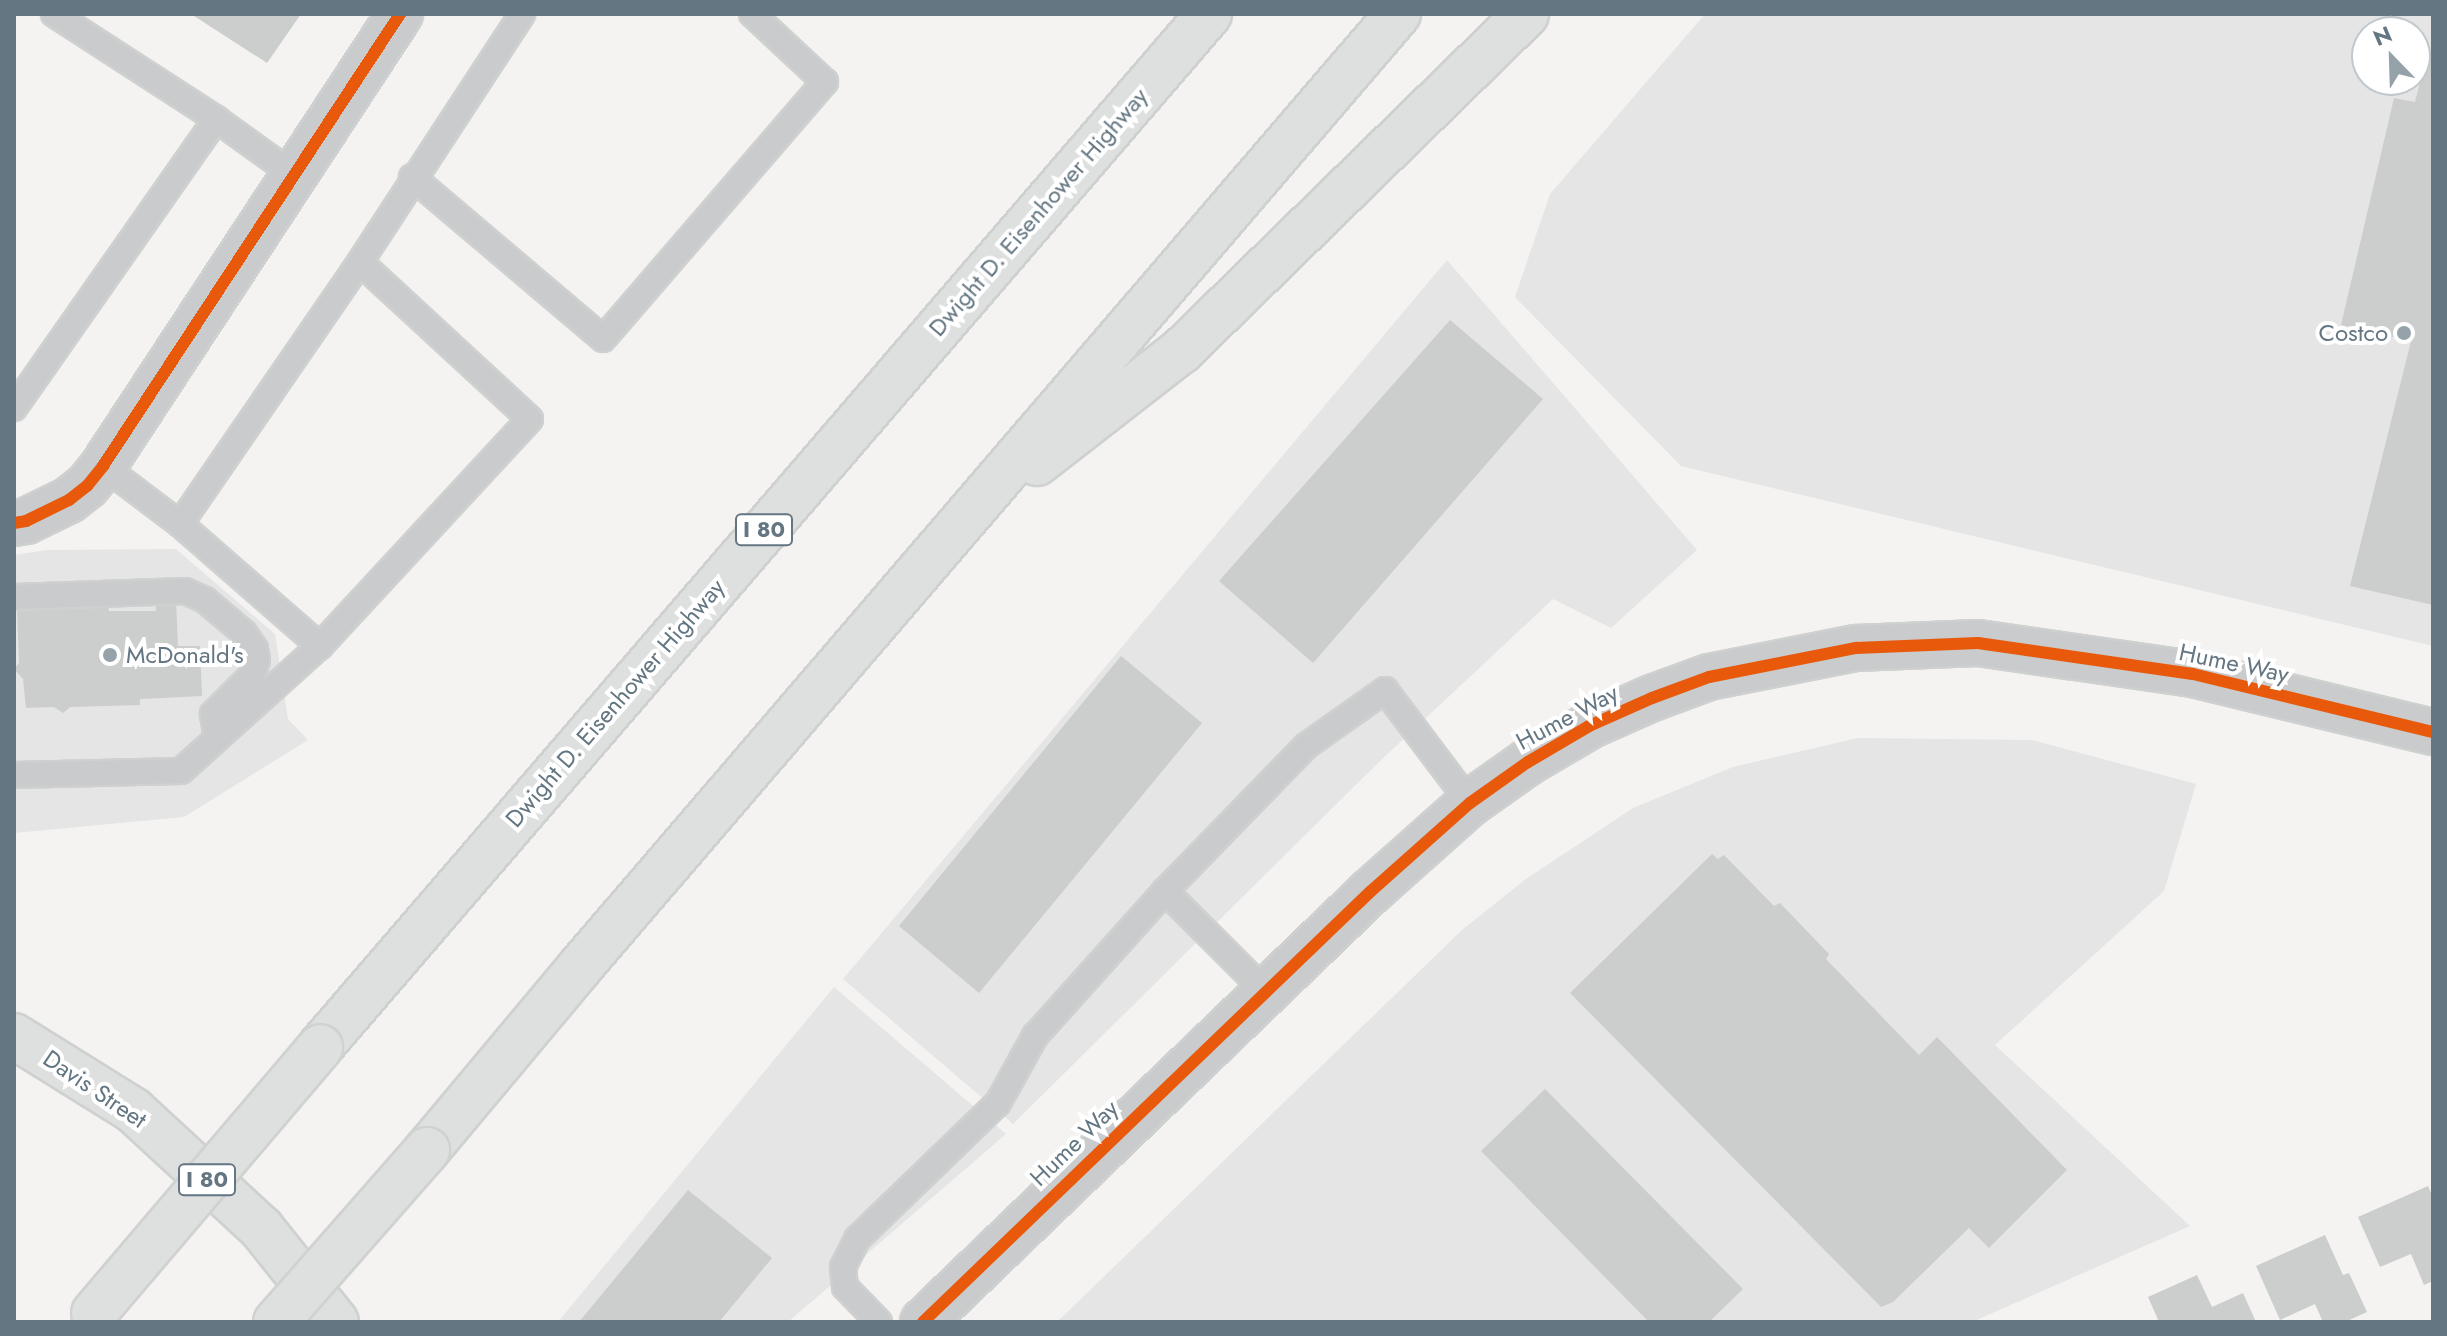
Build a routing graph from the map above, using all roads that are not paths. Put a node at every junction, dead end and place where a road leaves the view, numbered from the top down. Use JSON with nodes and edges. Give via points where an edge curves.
{"nodes":[{"id":1,"x":54,"y":14,"type":"edge"},
{"id":2,"x":400,"y":14,"type":"edge"},
{"id":3,"x":522,"y":14,"type":"edge"},
{"id":4,"x":752,"y":14,"type":"edge"},
{"id":5,"x":1171,"y":14,"type":"edge"},
{"id":6,"x":1209,"y":14,"type":"edge"},
{"id":7,"x":1398,"y":14,"type":"edge"},
{"id":8,"x":1526,"y":14,"type":"edge"},
{"id":9,"x":216,"y":119,"type":"junction"},
{"id":10,"x":294,"y":175,"type":"junction"},
{"id":11,"x":412,"y":177,"type":"junction"},
{"id":12,"x":1042,"y":207,"type":"junction"},
{"id":13,"x":360,"y":262,"type":"junction"},
{"id":14,"x":14,"y":408,"type":"edge"},
{"id":15,"x":103,"y":466,"type":"junction"},
{"id":16,"x":962,"y":521,"type":"junction"},
{"id":17,"x":14,"y":523,"type":"edge"},
{"id":18,"x":180,"y":524,"type":"junction"},
{"id":19,"x":14,"y":597,"type":"edge"},
{"id":20,"x":320,"y":646,"type":"junction"},
{"id":21,"x":2433,"y":732,"type":"edge"},
{"id":22,"x":217,"y":739,"type":"junction"},
{"id":23,"x":14,"y":775,"type":"edge"},
{"id":24,"x":1470,"y":803,"type":"junction"},
{"id":25,"x":1165,"y":891,"type":"junction"},
{"id":26,"x":1265,"y":991,"type":"junction"},
{"id":27,"x":14,"y":1036,"type":"edge"},
{"id":28,"x":88,"y":1319,"type":"edge"},
{"id":29,"x":276,"y":1322,"type":"edge"},
{"id":30,"x":336,"y":1322,"type":"edge"},
{"id":31,"x":879,"y":1322,"type":"edge"},
{"id":32,"x":923,"y":1322,"type":"edge"}],
"edges":[{"from":1,"to":9,"type":"lane"},
{"from":2,"to":10,"type":"street"},
{"from":3,"to":11,"type":"lane"},
{"from":4,"to":11,"type":"lane","via":[[825,82],[603,339]]},
{"from":5,"to":12,"type":"main road"},
{"from":6,"to":12,"type":"main road","name":"Dwight D. Eisenhower Highway","number":"I 80"},
{"from":7,"to":16,"type":"main road"},
{"from":8,"to":16,"type":"main road","via":[[1181,351]]},
{"from":9,"to":10,"type":"lane"},
{"from":9,"to":14,"type":"lane"},
{"from":10,"to":15,"type":"street"},
{"from":11,"to":13,"type":"lane"},
{"from":12,"to":28,"type":"main road","name":"Dwight D. Eisenhower Highway","number":"I 80","bridge":true},
{"from":13,"to":18,"type":"lane"},
{"from":13,"to":20,"type":"lane","via":[[530,419]]},
{"from":15,"to":17,"type":"street","via":[[69,500]]},
{"from":15,"to":18,"type":"lane"},
{"from":16,"to":29,"type":"main road","bridge":true},
{"from":18,"to":20,"type":"lane"},
{"from":19,"to":22,"type":"lane","via":[[185,591],[205,600],[244,633],[257,660],[253,674],[213,714]]},
{"from":20,"to":22,"type":"lane"},
{"from":21,"to":24,"type":"street","name":"Hume Way","via":[[2193,674],[1978,643],[1870,647],[1709,677],[1652,698],[1589,726]]},
{"from":22,"to":23,"type":"lane","via":[[181,771]]},
{"from":24,"to":25,"type":"lane","via":[[1385,690],[1306,746]]},
{"from":24,"to":26,"type":"street","name":"Hume Way"},
{"from":25,"to":26,"type":"lane"},
{"from":25,"to":31,"type":"lane","via":[[1035,1036],[998,1103],[857,1239],[843,1267],[845,1287]]},
{"from":26,"to":32,"type":"street","name":"Hume Way"},
{"from":27,"to":30,"type":"main road","name":"Davis Street","via":[[133,1110],[261,1228]]}]}
